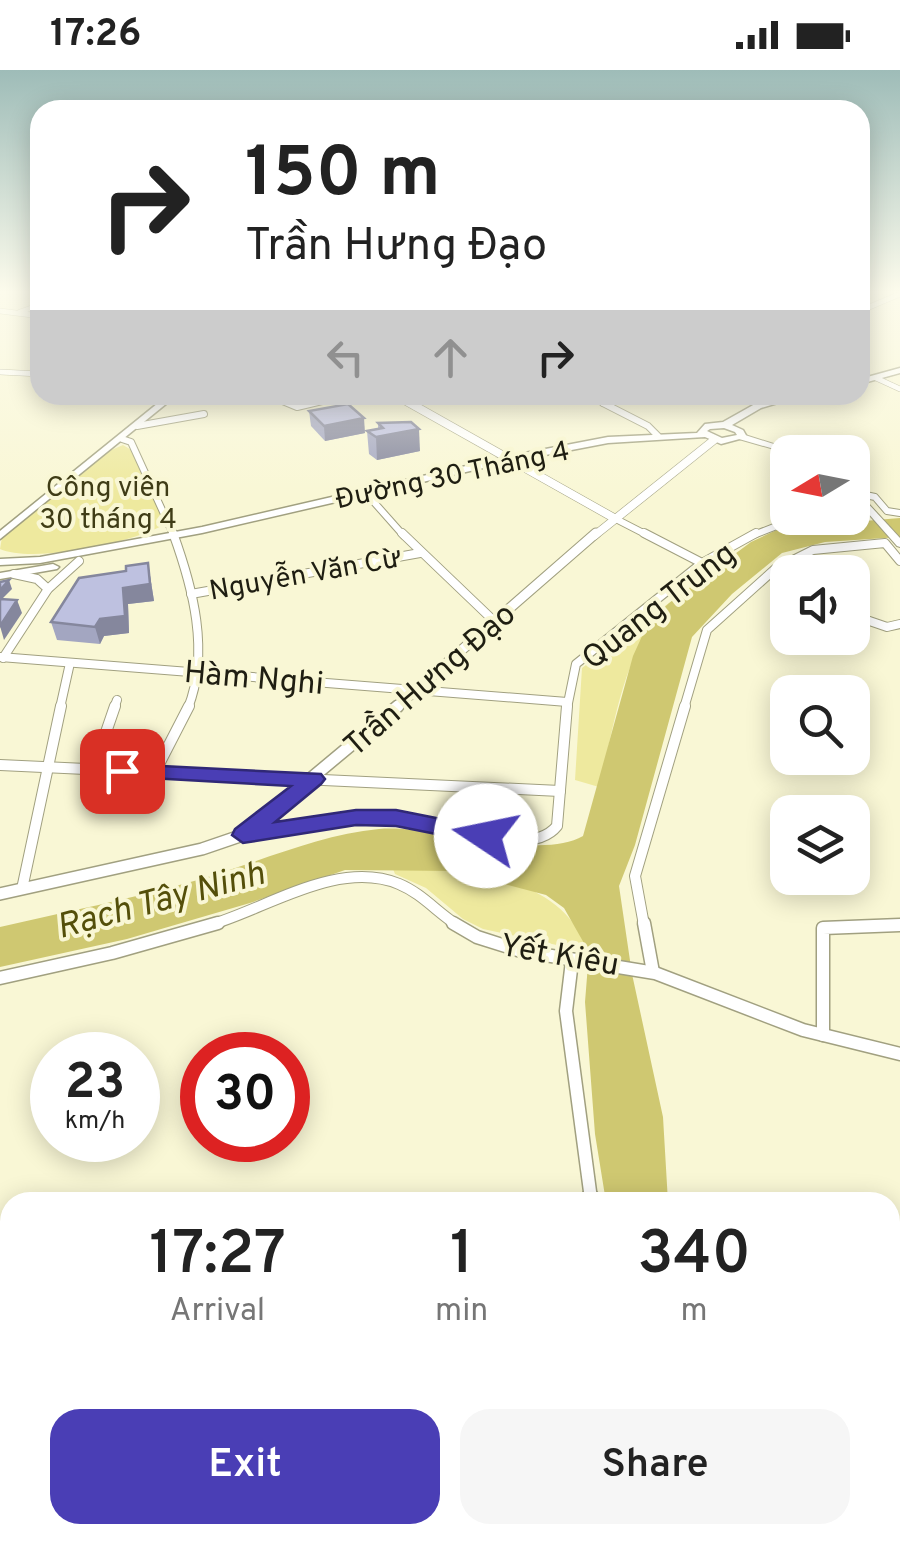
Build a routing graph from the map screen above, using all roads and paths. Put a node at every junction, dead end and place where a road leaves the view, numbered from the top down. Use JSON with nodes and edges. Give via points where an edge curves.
{"nodes":[{"id":1,"x":900,"y":370,"type":"edge"},
{"id":2,"x":0,"y":372,"type":"edge"},
{"id":3,"x":30,"y":374,"type":"edge"},
{"id":4,"x":870,"y":378,"type":"edge"},
{"id":5,"x":870,"y":380,"type":"edge"},
{"id":6,"x":900,"y":389,"type":"edge"},
{"id":7,"x":157,"y":405,"type":"edge"},
{"id":8,"x":283,"y":405,"type":"edge"},
{"id":9,"x":308,"y":405,"type":"edge"},
{"id":10,"x":414,"y":405,"type":"edge"},
{"id":11,"x":608,"y":405,"type":"edge"},
{"id":12,"x":762,"y":405,"type":"edge"},
{"id":13,"x":204,"y":414,"type":"dead end"},
{"id":14,"x":725,"y":425,"type":"junction"},
{"id":15,"x":133,"y":426,"type":"junction"},
{"id":16,"x":656,"y":434,"type":"junction"},
{"id":17,"x":707,"y":435,"type":"junction"},
{"id":18,"x":742,"y":437,"type":"junction"},
{"id":19,"x":118,"y":439,"type":"junction"},
{"id":20,"x":770,"y":445,"type":"edge"},
{"id":21,"x":509,"y":458,"type":"junction"},
{"id":22,"x":364,"y":492,"type":"junction"},
{"id":23,"x":870,"y":496,"type":"edge"},
{"id":24,"x":870,"y":508,"type":"edge"},
{"id":25,"x":900,"y":513,"type":"edge"},
{"id":26,"x":614,"y":518,"type":"junction"},
{"id":27,"x":0,"y":526,"type":"edge"},
{"id":28,"x":770,"y":528,"type":"edge"},
{"id":29,"x":0,"y":536,"type":"edge"},
{"id":30,"x":176,"y":536,"type":"junction"},
{"id":31,"x":900,"y":544,"type":"edge"},
{"id":32,"x":420,"y":553,"type":"junction"},
{"id":33,"x":900,"y":560,"type":"edge"},
{"id":34,"x":79,"y":561,"type":"junction"},
{"id":35,"x":0,"y":562,"type":"edge"},
{"id":36,"x":702,"y":563,"type":"junction"},
{"id":37,"x":14,"y":574,"type":"junction"},
{"id":38,"x":0,"y":576,"type":"edge"},
{"id":39,"x":48,"y":588,"type":"junction"},
{"id":40,"x":191,"y":594,"type":"junction"},
{"id":41,"x":495,"y":622,"type":"junction"},
{"id":42,"x":870,"y":622,"type":"edge"},
{"id":43,"x":900,"y":624,"type":"edge"},
{"id":44,"x":1,"y":659,"type":"edge"},
{"id":45,"x":70,"y":663,"type":"junction"},
{"id":46,"x":198,"y":673,"type":"junction"},
{"id":47,"x":415,"y":691,"type":"junction"},
{"id":48,"x":116,"y":700,"type":"dead end"},
{"id":49,"x":567,"y":702,"type":"junction"},
{"id":50,"x":0,"y":766,"type":"edge"},
{"id":51,"x":50,"y":768,"type":"junction"},
{"id":52,"x":93,"y":770,"type":"junction"},
{"id":53,"x":155,"y":772,"type":"junction"},
{"id":54,"x":314,"y":779,"type":"junction"},
{"id":55,"x":560,"y":791,"type":"junction"},
{"id":56,"x":243,"y":835,"type":"junction"},
{"id":57,"x":22,"y":888,"type":"junction"},
{"id":58,"x":0,"y":894,"type":"edge"},
{"id":59,"x":900,"y":925,"type":"edge"},
{"id":60,"x":572,"y":961,"type":"junction"},
{"id":61,"x":653,"y":972,"type":"junction"},
{"id":62,"x":0,"y":978,"type":"edge"},
{"id":63,"x":823,"y":1035,"type":"junction"},
{"id":64,"x":900,"y":1054,"type":"edge"},
{"id":65,"x":590,"y":1192,"type":"edge"}],
"edges":[{"from":1,"to":4,"type":"main road"},
{"from":2,"to":3,"type":"street"},
{"from":5,"to":6,"type":"street"},
{"from":7,"to":15,"type":"main road"},
{"from":8,"to":9,"type":"street"},
{"from":10,"to":21,"type":"street"},
{"from":11,"to":16,"type":"street"},
{"from":12,"to":14,"type":"main road"},
{"from":13,"to":15,"type":"street"},
{"from":14,"to":17,"type":"main road"},
{"from":14,"to":18,"type":"main road"},
{"from":15,"to":19,"type":"main road"},
{"from":16,"to":17,"type":"main road","name":"Đường 30 Tháng 4"},
{"from":16,"to":21,"type":"main road","name":"Đường 30 Tháng 4"},
{"from":16,"to":21,"type":"main road","name":"Đường 30 Tháng 4","via":[[579,440]]},
{"from":17,"to":18,"type":"main road"},
{"from":17,"to":26,"type":"street","name":"Trần Hưng Đạo"},
{"from":18,"to":20,"type":"main road"},
{"from":19,"to":27,"type":"main road"},
{"from":19,"to":29,"type":"main road"},
{"from":19,"to":30,"type":"street","via":[[131,442]]},
{"from":21,"to":22,"type":"main road","name":"Đường 30 Tháng 4"},
{"from":21,"to":26,"type":"street"},
{"from":22,"to":30,"type":"main road","name":"Đường 30 Tháng 4"},
{"from":22,"to":32,"type":"street"},
{"from":23,"to":25,"type":"street","via":[[886,511]]},
{"from":24,"to":31,"type":"main road"},
{"from":26,"to":36,"type":"street"},
{"from":26,"to":41,"type":"street","name":"Trần Hưng Đạo"},
{"from":28,"to":36,"type":"street","name":"Quang Trung"},
{"from":30,"to":34,"type":"main road","name":"Đường 30 Tháng 4"},
{"from":30,"to":35,"type":"main road","name":"Đường 30 Tháng 4"},
{"from":30,"to":40,"type":"street"},
{"from":32,"to":40,"type":"street","name":"Nguyễn Văn Cừ"},
{"from":32,"to":41,"type":"street"},
{"from":33,"to":61,"type":"street","via":[[885,543],[813,550],[775,569],[707,630],[634,883]]},
{"from":34,"to":37,"type":"main road","name":"Đường 30 Tháng 4"},
{"from":34,"to":39,"type":"street"},
{"from":36,"to":49,"type":"street","name":"Quang Trung","via":[[582,656]]},
{"from":37,"to":38,"type":"main road","name":"Đường 30 Tháng 4"},
{"from":37,"to":39,"type":"street"},
{"from":39,"to":44,"type":"street"},
{"from":40,"to":46,"type":"street"},
{"from":41,"to":47,"type":"street","name":"Trần Hưng Đạo"},
{"from":42,"to":43,"type":"street"},
{"from":44,"to":45,"type":"street","name":"Hàm Nghi"},
{"from":45,"to":46,"type":"street","name":"Hàm Nghi"},
{"from":45,"to":51,"type":"street"},
{"from":46,"to":47,"type":"street","name":"Hàm Nghi"},
{"from":46,"to":53,"type":"street"},
{"from":47,"to":49,"type":"street","name":"Hàm Nghi"},
{"from":47,"to":54,"type":"street","name":"Trần Hưng Đạo"},
{"from":48,"to":52,"type":"street"},
{"from":49,"to":55,"type":"street","name":"Quang Trung"},
{"from":50,"to":51,"type":"street"},
{"from":51,"to":52,"type":"street"},
{"from":51,"to":57,"type":"street"},
{"from":52,"to":53,"type":"street"},
{"from":53,"to":54,"type":"street"},
{"from":54,"to":55,"type":"street"},
{"from":54,"to":56,"type":"street","name":"Trần Hưng Đạo"},
{"from":55,"to":56,"type":"street","name":"Quang Trung","via":[[554,832],[541,838],[486,836],[396,818],[329,820]]},
{"from":56,"to":57,"type":"street","name":"Trần Hưng Đạo"},
{"from":57,"to":58,"type":"street","name":"Trần Hưng Đạo"},
{"from":59,"to":63,"type":"street","via":[[823,928]]},
{"from":60,"to":61,"type":"street","name":"Yết Kiêu"},
{"from":60,"to":62,"type":"street","name":"Yết Kiêu","via":[[475,936],[422,894],[366,877],[330,883],[191,932]]},
{"from":60,"to":65,"type":"street","via":[[566,1011]]},
{"from":61,"to":63,"type":"street","name":"Yết Kiêu"},
{"from":63,"to":64,"type":"street","name":"Yết Kiêu"}]}
